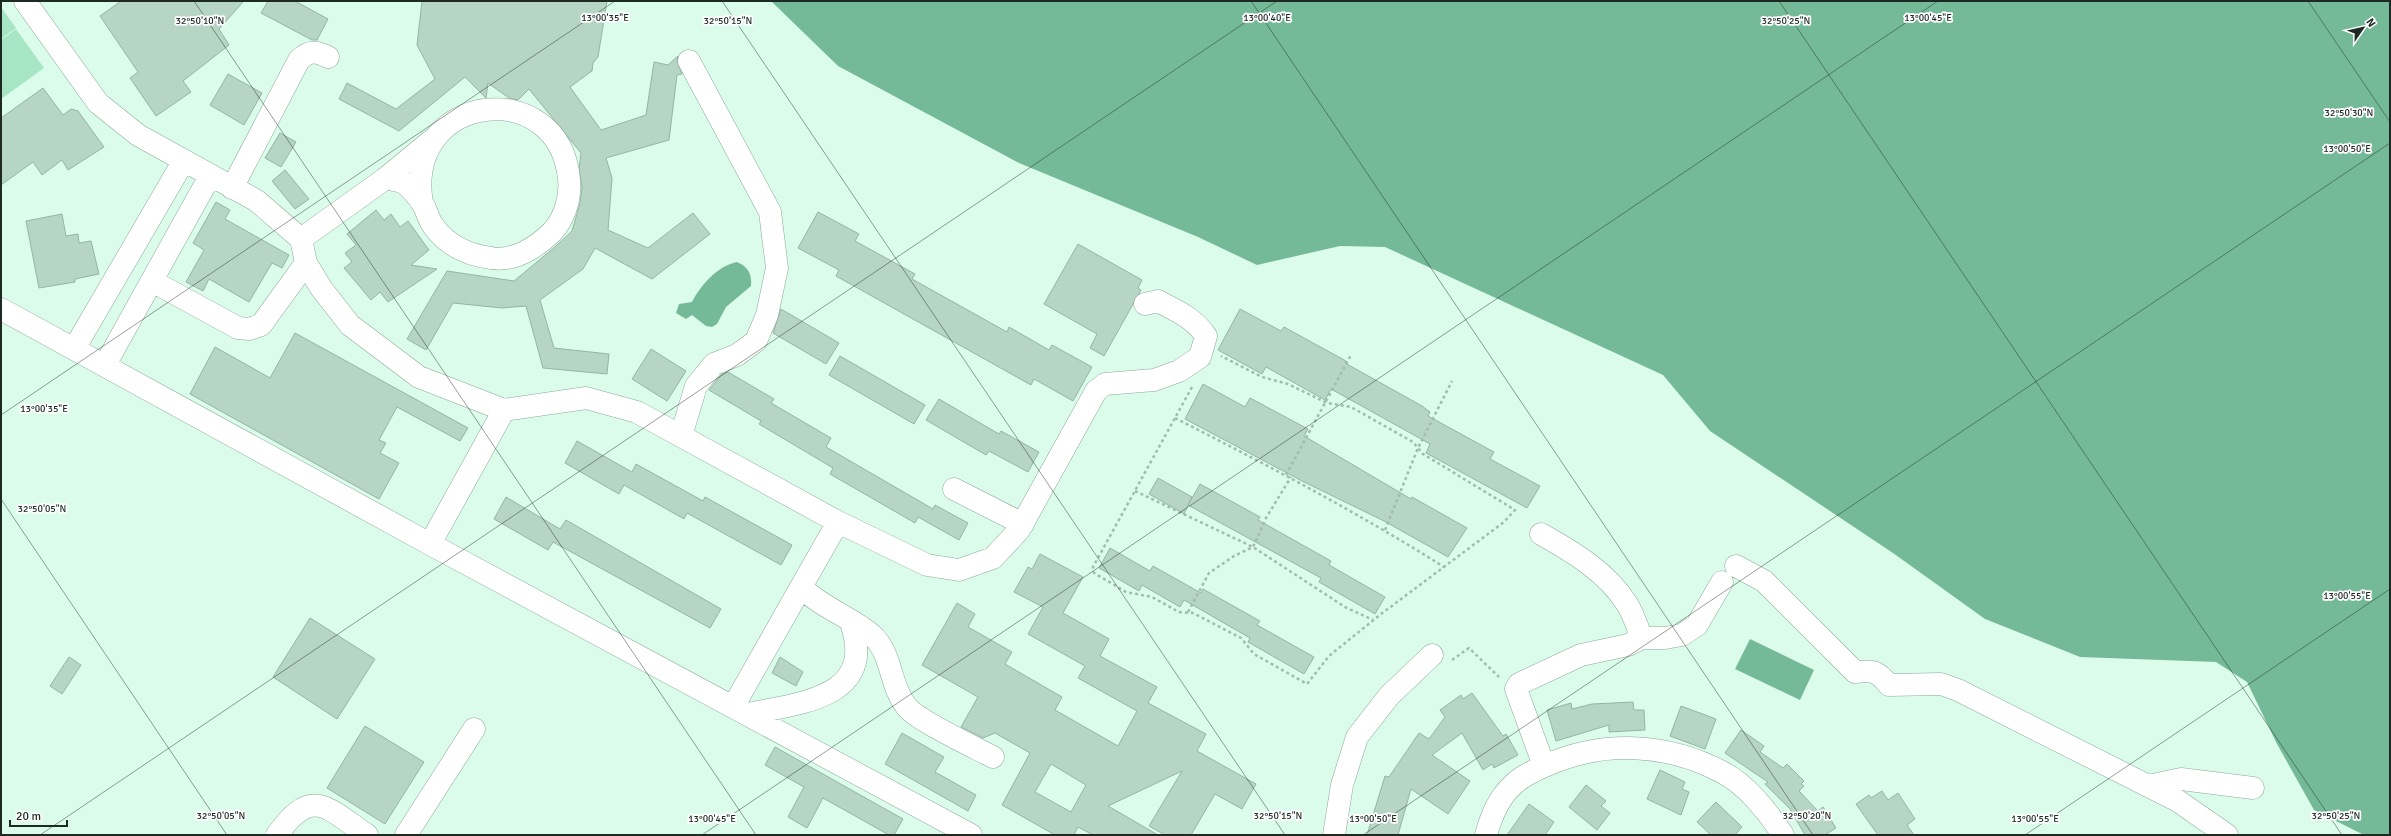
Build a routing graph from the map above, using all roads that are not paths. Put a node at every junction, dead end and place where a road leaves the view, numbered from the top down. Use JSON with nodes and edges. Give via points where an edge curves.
{"nodes":[{"id":1,"x":25,"y":1,"type":"edge"},
{"id":2,"x":328,"y":57,"type":"dead end"},
{"id":3,"x":689,"y":62,"type":"dead end"},
{"id":4,"x":435,"y":137,"type":"junction"},
{"id":5,"x":184,"y":162,"type":"junction"},
{"id":6,"x":210,"y":176,"type":"junction"},
{"id":7,"x":386,"y":178,"type":"junction"},
{"id":8,"x":232,"y":188,"type":"junction"},
{"id":9,"x":422,"y":203,"type":"junction"},
{"id":10,"x":301,"y":239,"type":"junction"},
{"id":11,"x":306,"y":263,"type":"junction"},
{"id":12,"x":152,"y":281,"type":"junction"},
{"id":13,"x":1144,"y":304,"type":"dead end"},
{"id":14,"x":1,"y":309,"type":"edge"},
{"id":15,"x":74,"y":349,"type":"junction"},
{"id":16,"x":105,"y":365,"type":"junction"},
{"id":17,"x":504,"y":410,"type":"junction"},
{"id":18,"x":681,"y":436,"type":"junction"},
{"id":19,"x":954,"y":489,"type":"dead end"},
{"id":20,"x":838,"y":522,"type":"junction"},
{"id":21,"x":1023,"y":524,"type":"junction"},
{"id":22,"x":1541,"y":534,"type":"dead end"},
{"id":23,"x":430,"y":544,"type":"junction"},
{"id":24,"x":1736,"y":566,"type":"dead end"},
{"id":25,"x":1722,"y":582,"type":"dead end"},
{"id":26,"x":801,"y":587,"type":"junction"},
{"id":27,"x":851,"y":623,"type":"junction"},
{"id":28,"x":1642,"y":638,"type":"junction"},
{"id":29,"x":1432,"y":655,"type":"road end"},
{"id":30,"x":740,"y":710,"type":"junction"},
{"id":31,"x":474,"y":729,"type":"dead end"},
{"id":32,"x":993,"y":757,"type":"dead end"},
{"id":33,"x":1544,"y":766,"type":"junction"},
{"id":34,"x":2148,"y":786,"type":"junction"},
{"id":35,"x":2253,"y":788,"type":"dead end"},
{"id":36,"x":277,"y":835,"type":"edge"},
{"id":37,"x":367,"y":835,"type":"edge"},
{"id":38,"x":406,"y":835,"type":"edge"},
{"id":39,"x":972,"y":835,"type":"edge"},
{"id":40,"x":1334,"y":835,"type":"edge"},
{"id":41,"x":1486,"y":835,"type":"edge"},
{"id":42,"x":1783,"y":835,"type":"edge"},
{"id":43,"x":2227,"y":835,"type":"edge"}],
"edges":[{"from":1,"to":5,"type":"street","via":[[98,103],[138,135]]},
{"from":2,"to":8,"type":"street","via":[[315,51],[306,53],[299,60]]},
{"from":3,"to":18,"type":"street","via":[[770,212],[777,268],[767,315],[756,341],[737,355],[714,364],[696,386]]},
{"from":4,"to":7,"type":"street"},
{"from":4,"to":9,"type":"street","via":[[423,161],[420,186]]},
{"from":4,"to":9,"type":"street","via":[[459,117],[484,108],[516,111],[540,123],[557,141],[568,164],[570,188],[564,214],[557,226],[539,245],[516,256],[493,259],[467,254],[452,246],[434,227]]},
{"from":5,"to":6,"type":"street"},
{"from":5,"to":15,"type":"street"},
{"from":6,"to":8,"type":"street"},
{"from":6,"to":12,"type":"street"},
{"from":7,"to":9,"type":"street","via":[[404,182]]},
{"from":7,"to":10,"type":"street"},
{"from":8,"to":10,"type":"street","via":[[257,201]]},
{"from":10,"to":11,"type":"street"},
{"from":11,"to":12,"type":"street","via":[[261,324],[249,329],[238,328]]},
{"from":11,"to":17,"type":"street","via":[[321,288],[350,325],[419,377]]},
{"from":12,"to":16,"type":"street"},
{"from":13,"to":21,"type":"street","via":[[1158,301],[1189,317],[1200,327],[1206,336],[1200,357],[1179,371],[1154,380],[1105,384],[1096,391]]},
{"from":14,"to":15,"type":"street"},
{"from":15,"to":16,"type":"street"},
{"from":16,"to":23,"type":"street"},
{"from":17,"to":18,"type":"street","via":[[586,398],[637,412]]},
{"from":17,"to":23,"type":"street"},
{"from":18,"to":20,"type":"street"},
{"from":19,"to":21,"type":"street"},
{"from":20,"to":21,"type":"street","via":[[927,565],[959,570],[993,558]]},
{"from":20,"to":26,"type":"street"},
{"from":22,"to":28,"type":"street","via":[[1578,555],[1615,588],[1628,605]]},
{"from":23,"to":30,"type":"street"},
{"from":24,"to":34,"type":"street","via":[[1764,581],[1855,672],[1878,673],[1889,685],[1941,684],[1958,690]]},
{"from":25,"to":28,"type":"street","via":[[1697,625],[1682,635]]},
{"from":26,"to":27,"type":"street","via":[[813,599]]},
{"from":26,"to":30,"type":"street"},
{"from":27,"to":30,"type":"street","via":[[857,638],[856,662],[851,675],[840,687],[799,704]]},
{"from":27,"to":32,"type":"street","via":[[871,634],[885,650],[893,680],[906,706],[924,720]]},
{"from":28,"to":33,"type":"street","via":[[1628,645],[1581,655],[1518,684],[1516,689]]},
{"from":29,"to":40,"type":"street","via":[[1389,696],[1357,737],[1342,785]]},
{"from":30,"to":39,"type":"street"},
{"from":31,"to":38,"type":"street"},
{"from":33,"to":41,"type":"street","via":[[1513,784],[1500,800]]},
{"from":33,"to":42,"type":"street","via":[[1588,751],[1621,747],[1684,755],[1724,772],[1752,796]]},
{"from":34,"to":35,"type":"street","via":[[2181,779]]},
{"from":34,"to":43,"type":"street","via":[[2178,801]]},
{"from":36,"to":37,"type":"street","via":[[290,818],[306,806],[323,806]]}]}
